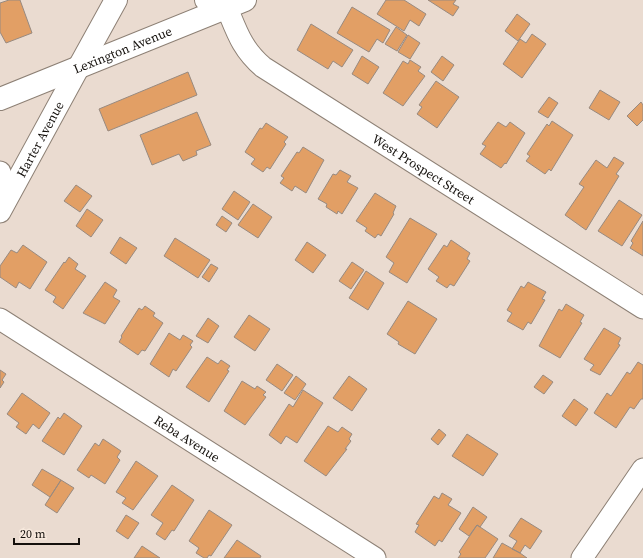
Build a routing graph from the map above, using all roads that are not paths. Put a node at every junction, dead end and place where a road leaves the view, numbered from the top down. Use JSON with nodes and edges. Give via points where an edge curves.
{"nodes":[{"id":1,"x":116,"y":0,"type":"edge"},
{"id":2,"x":206,"y":0,"type":"edge"},
{"id":3,"x":236,"y":4,"type":"edge"},
{"id":4,"x":80,"y":67,"type":"junction"},
{"id":5,"x":0,"y":99,"type":"edge"},
{"id":6,"x":0,"y":172,"type":"edge"},
{"id":7,"x":1,"y":210,"type":"edge"},
{"id":8,"x":643,"y":308,"type":"edge"},
{"id":9,"x":0,"y":319,"type":"edge"},
{"id":10,"x":643,"y":469,"type":"edge"},
{"id":11,"x":375,"y":558,"type":"edge"},
{"id":12,"x":582,"y":558,"type":"edge"}],
"edges":[{"from":1,"to":4,"type":"main road"},
{"from":2,"to":3,"type":"main road"},
{"from":3,"to":4,"type":"main road","name":"Lexington Avenue"},
{"from":3,"to":8,"type":"street","name":"West Prospect Street","via":[[242,44],[249,55],[263,67]]},
{"from":4,"to":5,"type":"main road","name":"Lexington Avenue"},
{"from":4,"to":7,"type":"street","name":"Harter Avenue"},
{"from":6,"to":7,"type":"street"},
{"from":9,"to":11,"type":"street","name":"Reba Avenue"},
{"from":10,"to":12,"type":"street"}]}
